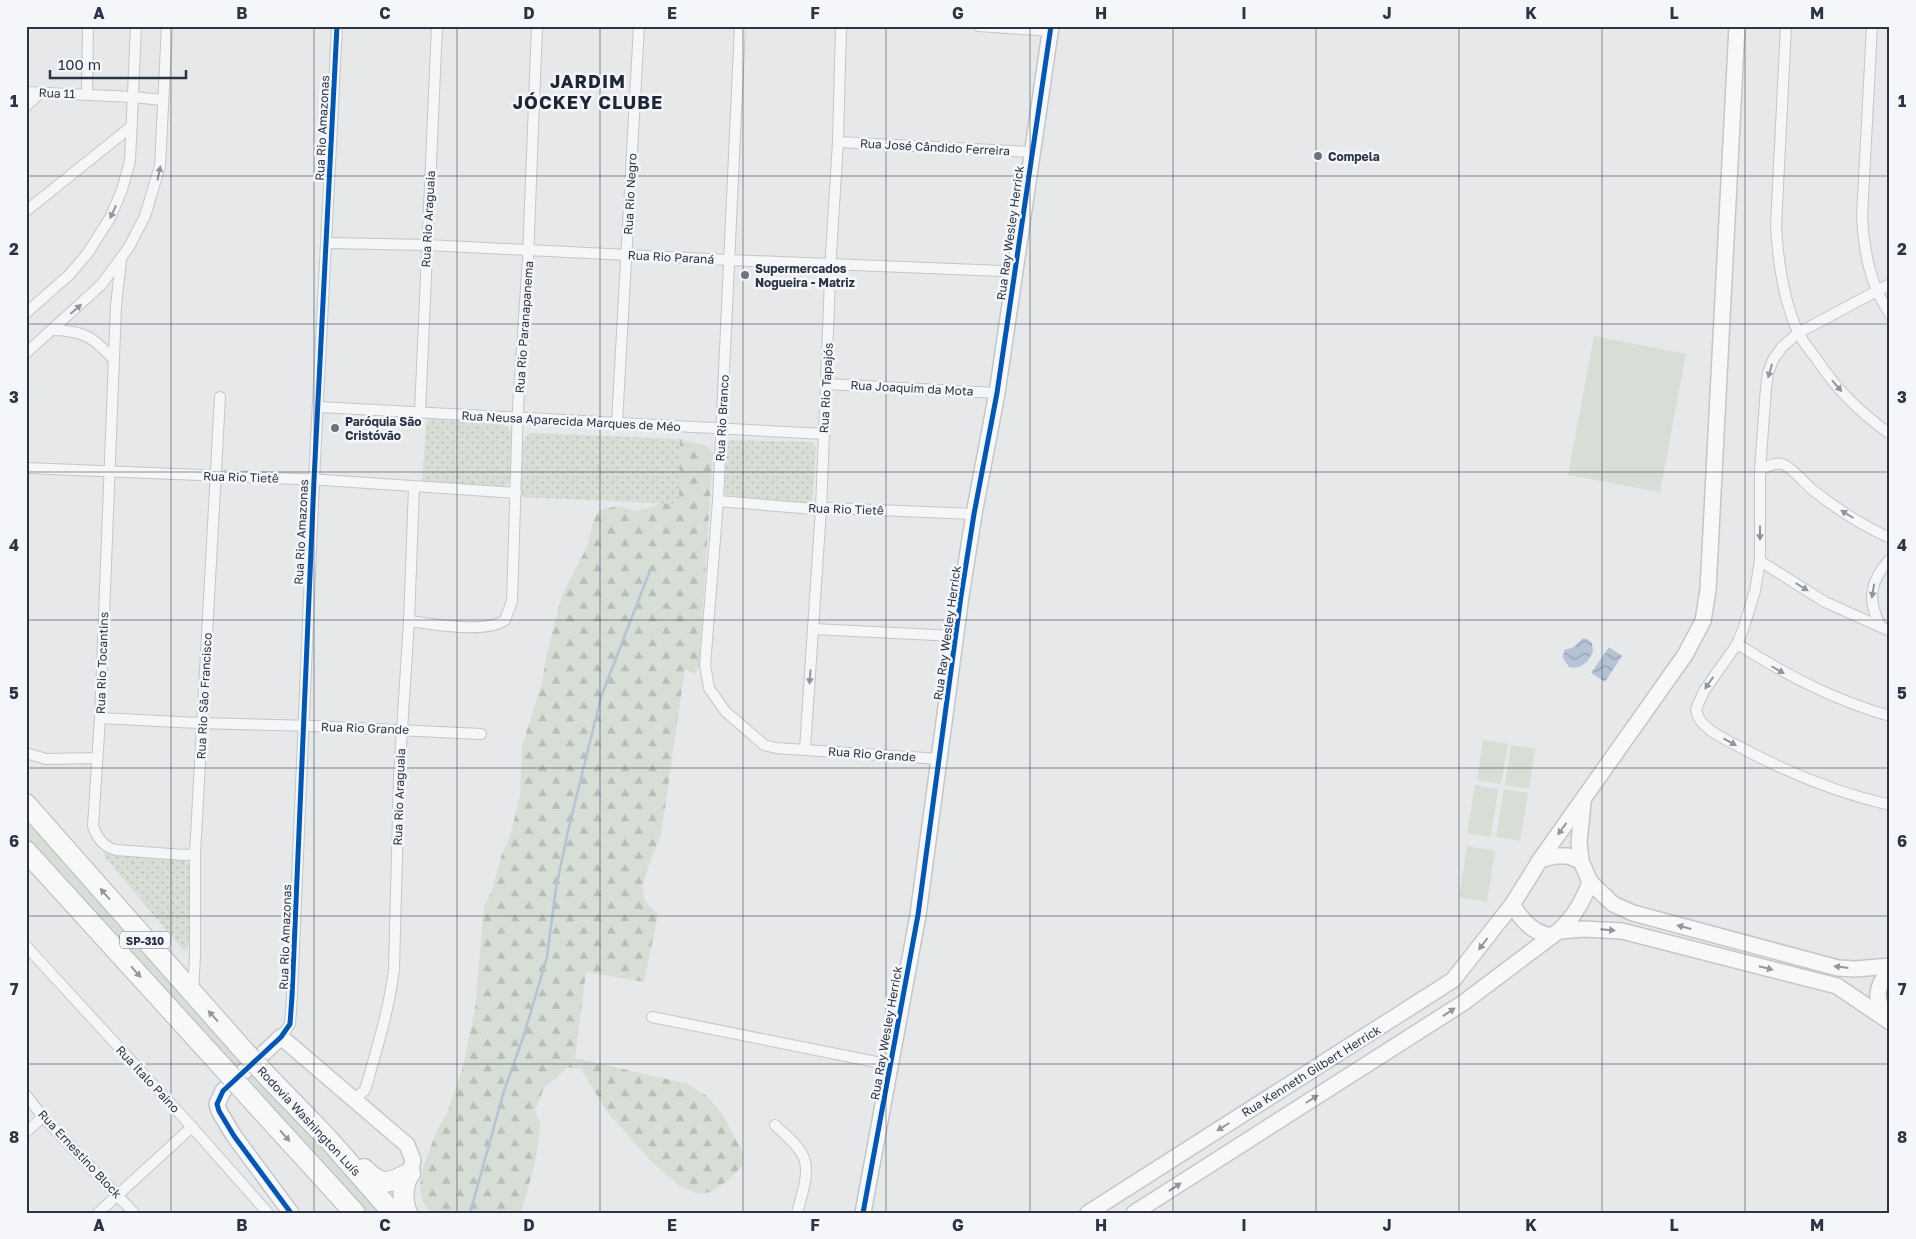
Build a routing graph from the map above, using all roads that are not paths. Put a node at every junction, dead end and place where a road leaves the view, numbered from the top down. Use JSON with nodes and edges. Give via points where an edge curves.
{"nodes":[{"id":1,"x":88,"y":26,"type":"edge"},
{"id":2,"x":136,"y":26,"type":"edge"},
{"id":3,"x":167,"y":26,"type":"edge"},
{"id":4,"x":337,"y":26,"type":"edge"},
{"id":5,"x":437,"y":26,"type":"edge"},
{"id":6,"x":537,"y":26,"type":"edge"},
{"id":7,"x":639,"y":26,"type":"edge"},
{"id":8,"x":740,"y":26,"type":"edge"},
{"id":9,"x":841,"y":26,"type":"edge"},
{"id":10,"x":979,"y":26,"type":"edge"},
{"id":11,"x":1737,"y":26,"type":"edge"},
{"id":12,"x":1786,"y":26,"type":"edge"},
{"id":13,"x":1872,"y":26,"type":"edge"},
{"id":14,"x":1051,"y":28,"type":"edge"},
{"id":15,"x":26,"y":92,"type":"edge"},
{"id":16,"x":41,"y":92,"type":"junction"},
{"id":17,"x":87,"y":94,"type":"junction"},
{"id":18,"x":133,"y":97,"type":"junction"},
{"id":19,"x":164,"y":100,"type":"junction"},
{"id":20,"x":26,"y":106,"type":"edge"},
{"id":21,"x":132,"y":126,"type":"junction"},
{"id":22,"x":838,"y":142,"type":"junction"},
{"id":23,"x":1032,"y":152,"type":"junction"},
{"id":24,"x":26,"y":211,"type":"edge"},
{"id":25,"x":327,"y":244,"type":"junction"},
{"id":26,"x":426,"y":245,"type":"junction"},
{"id":27,"x":528,"y":250,"type":"junction"},
{"id":28,"x":627,"y":254,"type":"junction"},
{"id":29,"x":121,"y":260,"type":"junction"},
{"id":30,"x":728,"y":260,"type":"junction"},
{"id":31,"x":831,"y":264,"type":"junction"},
{"id":32,"x":1015,"y":268,"type":"junction"},
{"id":33,"x":1890,"y":284,"type":"edge"},
{"id":34,"x":1878,"y":290,"type":"junction"},
{"id":35,"x":26,"y":313,"type":"edge"},
{"id":36,"x":1890,"y":314,"type":"edge"},
{"id":37,"x":52,"y":330,"type":"junction"},
{"id":38,"x":1798,"y":333,"type":"junction"},
{"id":39,"x":26,"y":353,"type":"edge"},
{"id":40,"x":113,"y":359,"type":"junction"},
{"id":41,"x":826,"y":384,"type":"junction"},
{"id":42,"x":997,"y":393,"type":"junction"},
{"id":43,"x":220,"y":397,"type":"dead end"},
{"id":44,"x":319,"y":407,"type":"junction"},
{"id":45,"x":420,"y":412,"type":"junction"},
{"id":46,"x":519,"y":418,"type":"junction"},
{"id":47,"x":617,"y":422,"type":"junction"},
{"id":48,"x":721,"y":429,"type":"junction"},
{"id":49,"x":824,"y":434,"type":"junction"},
{"id":50,"x":1890,"y":434,"type":"edge"},
{"id":51,"x":26,"y":468,"type":"edge"},
{"id":52,"x":110,"y":470,"type":"junction"},
{"id":53,"x":1760,"y":470,"type":"junction"},
{"id":54,"x":216,"y":476,"type":"junction"},
{"id":55,"x":314,"y":480,"type":"junction"},
{"id":56,"x":414,"y":487,"type":"junction"},
{"id":57,"x":516,"y":493,"type":"junction"},
{"id":58,"x":718,"y":501,"type":"junction"},
{"id":59,"x":821,"y":509,"type":"junction"},
{"id":60,"x":974,"y":514,"type":"junction"},
{"id":61,"x":1890,"y":538,"type":"edge"},
{"id":62,"x":1890,"y":559,"type":"edge"},
{"id":63,"x":1760,"y":561,"type":"junction"},
{"id":64,"x":408,"y":621,"type":"junction"},
{"id":65,"x":813,"y":629,"type":"junction"},
{"id":66,"x":1885,"y":629,"type":"edge"},
{"id":67,"x":956,"y":636,"type":"junction"},
{"id":68,"x":1736,"y":644,"type":"junction"},
{"id":69,"x":1890,"y":716,"type":"edge"},
{"id":70,"x":100,"y":718,"type":"junction"},
{"id":71,"x":203,"y":723,"type":"junction"},
{"id":72,"x":303,"y":726,"type":"junction"},
{"id":73,"x":402,"y":730,"type":"junction"},
{"id":74,"x":481,"y":734,"type":"dead end"},
{"id":75,"x":805,"y":749,"type":"junction"},
{"id":76,"x":26,"y":753,"type":"edge"},
{"id":77,"x":97,"y":758,"type":"junction"},
{"id":78,"x":939,"y":759,"type":"junction"},
{"id":79,"x":1584,"y":799,"type":"junction"},
{"id":80,"x":26,"y":804,"type":"edge"},
{"id":81,"x":1890,"y":805,"type":"edge"},
{"id":82,"x":26,"y":851,"type":"edge"},
{"id":83,"x":195,"y":854,"type":"junction"},
{"id":84,"x":1540,"y":860,"type":"junction"},
{"id":85,"x":1581,"y":861,"type":"junction"},
{"id":86,"x":1590,"y":882,"type":"junction"},
{"id":87,"x":1512,"y":905,"type":"junction"},
{"id":88,"x":1556,"y":934,"type":"junction"},
{"id":89,"x":26,"y":946,"type":"edge"},
{"id":90,"x":1890,"y":967,"type":"edge"},
{"id":91,"x":193,"y":994,"type":"junction"},
{"id":92,"x":652,"y":1017,"type":"dead end"},
{"id":93,"x":1890,"y":1022,"type":"edge"},
{"id":94,"x":281,"y":1037,"type":"junction"},
{"id":95,"x":890,"y":1065,"type":"junction"},
{"id":96,"x":26,"y":1095,"type":"edge"},
{"id":97,"x":354,"y":1099,"type":"junction"},
{"id":98,"x":43,"y":1117,"type":"junction"},
{"id":99,"x":775,"y":1125,"type":"dead end"},
{"id":100,"x":192,"y":1126,"type":"junction"},
{"id":101,"x":26,"y":1132,"type":"edge"},
{"id":102,"x":329,"y":1140,"type":"junction"},
{"id":103,"x":307,"y":1161,"type":"junction"},
{"id":104,"x":410,"y":1173,"type":"junction"},
{"id":105,"x":117,"y":1194,"type":"junction"},
{"id":106,"x":98,"y":1213,"type":"edge"},
{"id":107,"x":134,"y":1213,"type":"edge"},
{"id":108,"x":268,"y":1213,"type":"edge"},
{"id":109,"x":291,"y":1213,"type":"edge"},
{"id":110,"x":346,"y":1213,"type":"edge"},
{"id":111,"x":355,"y":1213,"type":"edge"},
{"id":112,"x":392,"y":1213,"type":"edge"},
{"id":113,"x":407,"y":1213,"type":"edge"},
{"id":114,"x":797,"y":1213,"type":"edge"},
{"id":115,"x":863,"y":1213,"type":"edge"},
{"id":116,"x":1088,"y":1213,"type":"edge"},
{"id":117,"x":1134,"y":1213,"type":"edge"}],
"edges":[{"from":1,"to":17,"type":"street"},
{"from":2,"to":18,"type":"street"},
{"from":3,"to":19,"type":"street"},
{"from":4,"to":25,"type":"street","name":"Rua Rio Amazonas"},
{"from":5,"to":26,"type":"street","name":"Rua Rio Araguaia"},
{"from":6,"to":27,"type":"street","name":"Rua Rio Paranapanema"},
{"from":7,"to":28,"type":"street","name":"Rua Rio Negro"},
{"from":8,"to":30,"type":"street","name":"Rua Rio Branco"},
{"from":9,"to":22,"type":"street","name":"Rua Rio Tapajós"},
{"from":10,"to":14,"type":"street"},
{"from":11,"to":79,"type":"street","via":[[1706,608],[1703,621],[1685,655]]},
{"from":12,"to":38,"type":"street","via":[[1777,252]]},
{"from":13,"to":34,"type":"street","via":[[1862,217],[1864,246]]},
{"from":14,"to":23,"type":"street","name":"Rua Ray Wesley Herrick"},
{"from":15,"to":16,"type":"street","name":"Rua 11"},
{"from":16,"to":17,"type":"street","name":"Rua 11"},
{"from":16,"to":20,"type":"street"},
{"from":17,"to":18,"type":"street","name":"Rua 11"},
{"from":18,"to":19,"type":"street","name":"Rua 11"},
{"from":18,"to":21,"type":"street"},
{"from":29,"to":19,"type":"street","one_way":true,"via":[[145,216],[156,183]]},
{"from":21,"to":24,"type":"street"},
{"from":21,"to":35,"type":"street","one_way":true,"via":[[127,175],[103,232],[78,265]]},
{"from":22,"to":23,"type":"street","name":"Rua José Cândido Ferreira"},
{"from":22,"to":31,"type":"street","name":"Rua Rio Tapajós"},
{"from":23,"to":32,"type":"street","name":"Rua Ray Wesley Herrick"},
{"from":25,"to":26,"type":"street","name":"Rua Rio Paraná"},
{"from":25,"to":44,"type":"street","name":"Rua Rio Amazonas"},
{"from":26,"to":27,"type":"street","name":"Rua Rio Paraná"},
{"from":26,"to":45,"type":"street","name":"Rua Rio Araguaia"},
{"from":27,"to":28,"type":"street","name":"Rua Rio Paraná"},
{"from":27,"to":46,"type":"street","name":"Rua Rio Paranapanema"},
{"from":28,"to":30,"type":"street","name":"Rua Rio Paraná"},
{"from":28,"to":47,"type":"street","name":"Rua Rio Negro"},
{"from":37,"to":29,"type":"street","one_way":true,"via":[[90,297]]},
{"from":29,"to":40,"type":"street","name":"Rua Rio Tocantins"},
{"from":30,"to":31,"type":"street","name":"Rua Rio Paraná"},
{"from":30,"to":48,"type":"street","name":"Rua Rio Branco"},
{"from":31,"to":32,"type":"street","name":"Rua Rio Paraná","via":[[1002,271]]},
{"from":31,"to":41,"type":"street","name":"Rua Rio Tapajós"},
{"from":32,"to":42,"type":"street","name":"Rua Ray Wesley Herrick"},
{"from":33,"to":34,"type":"street"},
{"from":34,"to":36,"type":"street"},
{"from":34,"to":38,"type":"street"},
{"from":37,"to":39,"type":"street"},
{"from":37,"to":40,"type":"street","via":[[73,330],[89,336]]},
{"from":38,"to":50,"type":"street","one_way":true,"via":[[1834,385],[1863,414]]},
{"from":38,"to":53,"type":"street","one_way":true,"via":[[1782,347],[1768,373]]},
{"from":40,"to":52,"type":"street","name":"Rua Rio Tocantins"},
{"from":41,"to":42,"type":"street","name":"Rua Joaquim da Mota"},
{"from":41,"to":49,"type":"street","name":"Rua Rio Tapajós"},
{"from":42,"to":60,"type":"street","name":"Rua Ray Wesley Herrick"},
{"from":43,"to":54,"type":"street","name":"Rua Rio São Francisco"},
{"from":44,"to":45,"type":"street","name":"Rua Neusa Aparecida Marques de Méo"},
{"from":44,"to":55,"type":"street","name":"Rua Rio Amazonas"},
{"from":45,"to":46,"type":"street","name":"Rua Neusa Aparecida Marques de Méo"},
{"from":46,"to":47,"type":"street","name":"Rua Neusa Aparecida Marques de Méo"},
{"from":46,"to":57,"type":"street","name":"Rua Rio Paranapanema"},
{"from":47,"to":48,"type":"street","name":"Rua Neusa Aparecida Marques de Méo"},
{"from":48,"to":49,"type":"street","name":"Rua Neusa Aparecida Marques de Méo"},
{"from":48,"to":58,"type":"street","name":"Rua Rio Branco"},
{"from":49,"to":59,"type":"street","name":"Rua Rio Tapajós"},
{"from":51,"to":52,"type":"street","name":"Rua Rio Tietê"},
{"from":52,"to":54,"type":"street","name":"Rua Rio Tietê"},
{"from":52,"to":70,"type":"street","name":"Rua Rio Tocantins"},
{"from":61,"to":53,"type":"street","one_way":true,"via":[[1836,508],[1786,466],[1780,463]]},
{"from":53,"to":63,"type":"street","one_way":true},
{"from":54,"to":55,"type":"street","name":"Rua Rio Tietê"},
{"from":54,"to":71,"type":"street","name":"Rua Rio São Francisco"},
{"from":55,"to":56,"type":"street","name":"Rua Rio Tietê"},
{"from":55,"to":72,"type":"street","name":"Rua Rio Amazonas"},
{"from":56,"to":57,"type":"street","name":"Rua Rio Tietê"},
{"from":56,"to":64,"type":"street","name":"Rua Rio Araguaia"},
{"from":57,"to":64,"type":"street","name":"Rua Rio Paranapanema","via":[[512,601],[505,620],[493,626],[471,627]]},
{"from":58,"to":59,"type":"street","name":"Rua Rio Tietê"},
{"from":58,"to":75,"type":"street","name":"Rua Rio Branco","via":[[705,665],[709,688],[726,711],[764,745]]},
{"from":59,"to":60,"type":"street","name":"Rua Rio Tietê"},
{"from":59,"to":65,"type":"street","name":"Rua Rio Tapajós"},
{"from":60,"to":67,"type":"street","name":"Rua Ray Wesley Herrick"},
{"from":62,"to":66,"type":"street","one_way":true,"via":[[1873,584],[1871,603]]},
{"from":63,"to":66,"type":"street","one_way":true,"via":[[1825,602]]},
{"from":63,"to":68,"type":"street","via":[[1750,611]]},
{"from":64,"to":73,"type":"street","name":"Rua Rio Araguaia"},
{"from":65,"to":67,"type":"street"},
{"from":65,"to":75,"type":"street","name":"Rua Rio Tapajós","one_way":true},
{"from":67,"to":78,"type":"street","name":"Rua Ray Wesley Herrick"},
{"from":68,"to":69,"type":"street","one_way":true,"via":[[1819,691]]},
{"from":68,"to":81,"type":"street","one_way":true,"via":[[1699,700],[1696,709],[1705,726],[1767,762],[1820,784]]},
{"from":70,"to":71,"type":"street","name":"Rua Rio Grande"},
{"from":70,"to":77,"type":"street","name":"Rua Rio Tocantins"},
{"from":71,"to":72,"type":"street","name":"Rua Rio Grande"},
{"from":71,"to":83,"type":"street","name":"Rua Rio São Francisco"},
{"from":72,"to":73,"type":"street","name":"Rua Rio Grande"},
{"from":72,"to":94,"type":"street","name":"Rua Rio Amazonas","via":[[292,996],[290,1024]]},
{"from":73,"to":74,"type":"street","name":"Rua Rio Grande"},
{"from":73,"to":97,"type":"street","name":"Rua Rio Araguaia","via":[[391,994],[366,1087]]},
{"from":75,"to":78,"type":"street","name":"Rua Rio Grande"},
{"from":76,"to":77,"type":"street","via":[[46,759]]},
{"from":77,"to":83,"type":"street","name":"Rua Rio Tocantins","via":[[92,826],[99,839],[110,848],[134,852]]},
{"from":78,"to":95,"type":"street","name":"Rua Ray Wesley Herrick","via":[[918,915]]},
{"from":79,"to":84,"type":"street","one_way":true},
{"from":79,"to":85,"type":"street","via":[[1579,842]]},
{"from":91,"to":80,"type":"highway","name":"Rodovia Washington Luís","number":"SP-310","one_way":true},
{"from":82,"to":103,"type":"highway","number":"SP-310","one_way":true,"bridge":true},
{"from":83,"to":91,"type":"street","name":"Rua Rio São Francisco"},
{"from":84,"to":85,"type":"street","via":[[1568,856]]},
{"from":84,"to":87,"type":"street"},
{"from":85,"to":86,"type":"street"},
{"from":86,"to":88,"type":"street","via":[[1585,897]]},
{"from":90,"to":86,"type":"street","one_way":true,"via":[[1838,968],[1633,913],[1613,904]]},
{"from":87,"to":88,"type":"street","via":[[1531,928],[1542,934]]},
{"from":87,"to":116,"type":"street","name":"Rua Kenneth Gilbert Herrick","one_way":true,"via":[[1454,980]]},
{"from":88,"to":93,"type":"street","one_way":true,"via":[[1583,929],[1622,931],[1836,986]]},
{"from":117,"to":88,"type":"street","one_way":true,"via":[[1463,1003]]},
{"from":89,"to":100,"type":"street","name":"Rua Ítalo Paino"},
{"from":90,"to":93,"type":"street","via":[[1877,991],[1878,1004]]},
{"from":102,"to":91,"type":"highway","name":"Rodovia Washington Luís","number":"SP-310","one_way":true,"bridge":true},
{"from":92,"to":95,"type":"street"},
{"from":94,"to":97,"type":"street"},
{"from":94,"to":109,"type":"street","via":[[223,1091],[217,1104],[234,1136]]},
{"from":95,"to":115,"type":"street","name":"Rua Ray Wesley Herrick"},
{"from":96,"to":98,"type":"street","name":"Rua Ernestino Block"},
{"from":97,"to":104,"type":"street","via":[[407,1145],[413,1160]]},
{"from":98,"to":101,"type":"street"},
{"from":98,"to":105,"type":"street","name":"Rua Ernestino Block"},
{"from":99,"to":114,"type":"street","via":[[804,1158],[804,1186]]},
{"from":100,"to":105,"type":"street"},
{"from":100,"to":108,"type":"street","name":"Rua Ítalo Paino"},
{"from":102,"to":104,"type":"highway","via":[[378,1181],[386,1183]]},
{"from":102,"to":112,"type":"highway","name":"Rodovia Washington Luís","number":"SP-310"},
{"from":103,"to":110,"type":"highway"},
{"from":103,"to":111,"type":"highway","number":"SP-310"},
{"from":104,"to":113,"type":"highway","via":[[403,1190]]},
{"from":105,"to":106,"type":"street"},
{"from":105,"to":107,"type":"street","name":"Rua Ernestino Block"}]}
